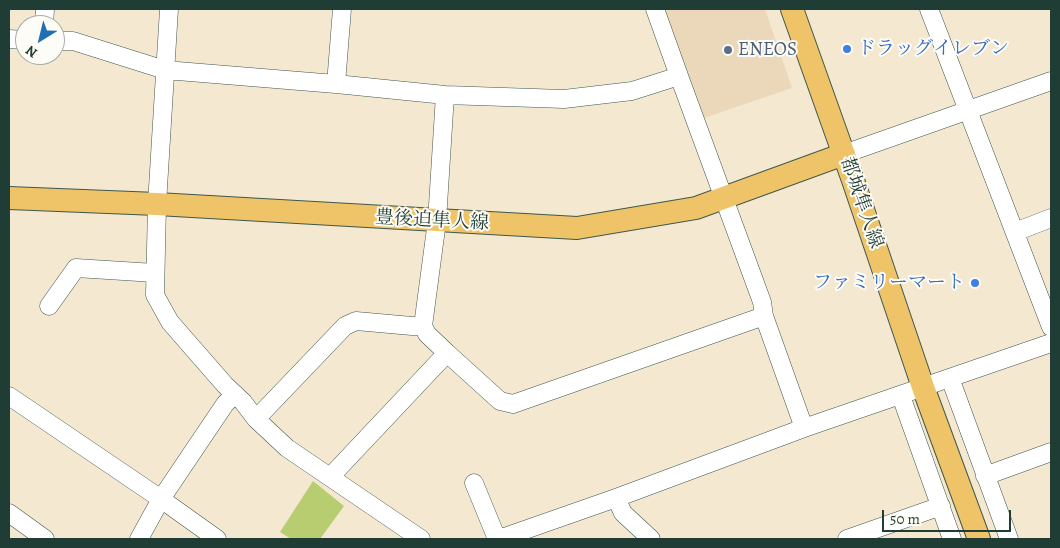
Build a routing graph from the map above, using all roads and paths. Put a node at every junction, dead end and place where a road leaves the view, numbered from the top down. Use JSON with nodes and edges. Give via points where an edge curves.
{"nodes":[{"id":1,"x":169,"y":9,"type":"edge"},
{"id":2,"x":342,"y":9,"type":"edge"},
{"id":3,"x":655,"y":9,"type":"edge"},
{"id":4,"x":792,"y":9,"type":"edge"},
{"id":5,"x":930,"y":9,"type":"edge"},
{"id":6,"x":65,"y":42,"type":"edge"},
{"id":7,"x":165,"y":70,"type":"junction"},
{"id":8,"x":679,"y":76,"type":"junction"},
{"id":9,"x":1051,"y":82,"type":"edge"},
{"id":10,"x":336,"y":84,"type":"junction"},
{"id":11,"x":445,"y":95,"type":"junction"},
{"id":12,"x":968,"y":112,"type":"junction"},
{"id":13,"x":844,"y":154,"type":"junction"},
{"id":14,"x":723,"y":199,"type":"junction"},
{"id":15,"x":10,"y":200,"type":"edge"},
{"id":16,"x":157,"y":204,"type":"junction"},
{"id":17,"x":1051,"y":218,"type":"edge"},
{"id":18,"x":437,"y":221,"type":"junction"},
{"id":19,"x":1014,"y":232,"type":"junction"},
{"id":20,"x":155,"y":273,"type":"junction"},
{"id":21,"x":49,"y":306,"type":"dead end"},
{"id":22,"x":764,"y":316,"type":"junction"},
{"id":23,"x":423,"y":326,"type":"junction"},
{"id":24,"x":1051,"y":327,"type":"edge"},
{"id":25,"x":1051,"y":344,"type":"edge"},
{"id":26,"x":447,"y":353,"type":"junction"},
{"id":27,"x":950,"y":378,"type":"junction"},
{"id":28,"x":923,"y":388,"type":"junction"},
{"id":29,"x":234,"y":394,"type":"junction"},
{"id":30,"x":9,"y":396,"type":"edge"},
{"id":31,"x":901,"y":396,"type":"junction"},
{"id":32,"x":256,"y":419,"type":"junction"},
{"id":33,"x":804,"y":428,"type":"junction"},
{"id":34,"x":1051,"y":452,"type":"edge"},
{"id":35,"x":331,"y":476,"type":"junction"},
{"id":36,"x":985,"y":476,"type":"junction"},
{"id":37,"x":474,"y":483,"type":"dead end"},
{"id":38,"x":616,"y":498,"type":"junction"},
{"id":39,"x":161,"y":499,"type":"junction"},
{"id":40,"x":940,"y":506,"type":"junction"},
{"id":41,"x":9,"y":513,"type":"edge"},
{"id":42,"x":45,"y":539,"type":"edge"},
{"id":43,"x":139,"y":539,"type":"edge"},
{"id":44,"x":217,"y":539,"type":"edge"},
{"id":45,"x":421,"y":539,"type":"edge"},
{"id":46,"x":498,"y":539,"type":"edge"},
{"id":47,"x":651,"y":539,"type":"edge"},
{"id":48,"x":846,"y":539,"type":"edge"},
{"id":49,"x":952,"y":539,"type":"edge"},
{"id":50,"x":979,"y":539,"type":"edge"},
{"id":51,"x":1009,"y":539,"type":"edge"}],
"edges":[{"from":1,"to":7,"type":"street"},
{"from":2,"to":10,"type":"street"},
{"from":3,"to":8,"type":"street"},
{"from":4,"to":13,"type":"main road","name":"都城隼人線"},
{"from":5,"to":12,"type":"street"},
{"from":6,"to":7,"type":"street"},
{"from":7,"to":10,"type":"street"},
{"from":7,"to":16,"type":"street"},
{"from":8,"to":11,"type":"street","via":[[632,91],[564,99]]},
{"from":8,"to":14,"type":"street"},
{"from":9,"to":12,"type":"street"},
{"from":10,"to":11,"type":"street"},
{"from":11,"to":18,"type":"street"},
{"from":12,"to":13,"type":"street"},
{"from":12,"to":19,"type":"street"},
{"from":13,"to":14,"type":"main road","name":"豊後迫隼人線"},
{"from":13,"to":28,"type":"main road","name":"都城隼人線"},
{"from":14,"to":18,"type":"main road","name":"豊後迫隼人線","via":[[696,208],[577,228]]},
{"from":14,"to":22,"type":"street","via":[[762,302]]},
{"from":15,"to":16,"type":"main road","name":"豊後迫隼人線"},
{"from":16,"to":18,"type":"main road","name":"豊後迫隼人線"},
{"from":16,"to":20,"type":"street"},
{"from":17,"to":19,"type":"street"},
{"from":18,"to":23,"type":"street"},
{"from":19,"to":24,"type":"street"},
{"from":20,"to":21,"type":"street","via":[[76,268]]},
{"from":20,"to":29,"type":"street","via":[[155,296],[170,322]]},
{"from":22,"to":26,"type":"street","via":[[513,404],[500,401]]},
{"from":22,"to":33,"type":"street"},
{"from":23,"to":26,"type":"street"},
{"from":23,"to":32,"type":"street","via":[[356,321],[345,326]]},
{"from":25,"to":27,"type":"street"},
{"from":26,"to":35,"type":"street"},
{"from":27,"to":28,"type":"street"},
{"from":27,"to":36,"type":"street"},
{"from":28,"to":31,"type":"street"},
{"from":28,"to":50,"type":"main road","name":"都城隼人線"},
{"from":29,"to":32,"type":"street"},
{"from":29,"to":39,"type":"street"},
{"from":30,"to":39,"type":"street"},
{"from":31,"to":33,"type":"street"},
{"from":31,"to":40,"type":"street"},
{"from":32,"to":35,"type":"street","via":[[287,448]]},
{"from":33,"to":38,"type":"street"},
{"from":34,"to":36,"type":"street"},
{"from":35,"to":45,"type":"street"},
{"from":36,"to":51,"type":"street"},
{"from":37,"to":46,"type":"street"},
{"from":38,"to":46,"type":"street"},
{"from":38,"to":47,"type":"street","via":[[623,513]]},
{"from":39,"to":43,"type":"street"},
{"from":39,"to":44,"type":"street"},
{"from":40,"to":48,"type":"street"},
{"from":40,"to":49,"type":"street"},
{"from":41,"to":42,"type":"street"}]}
